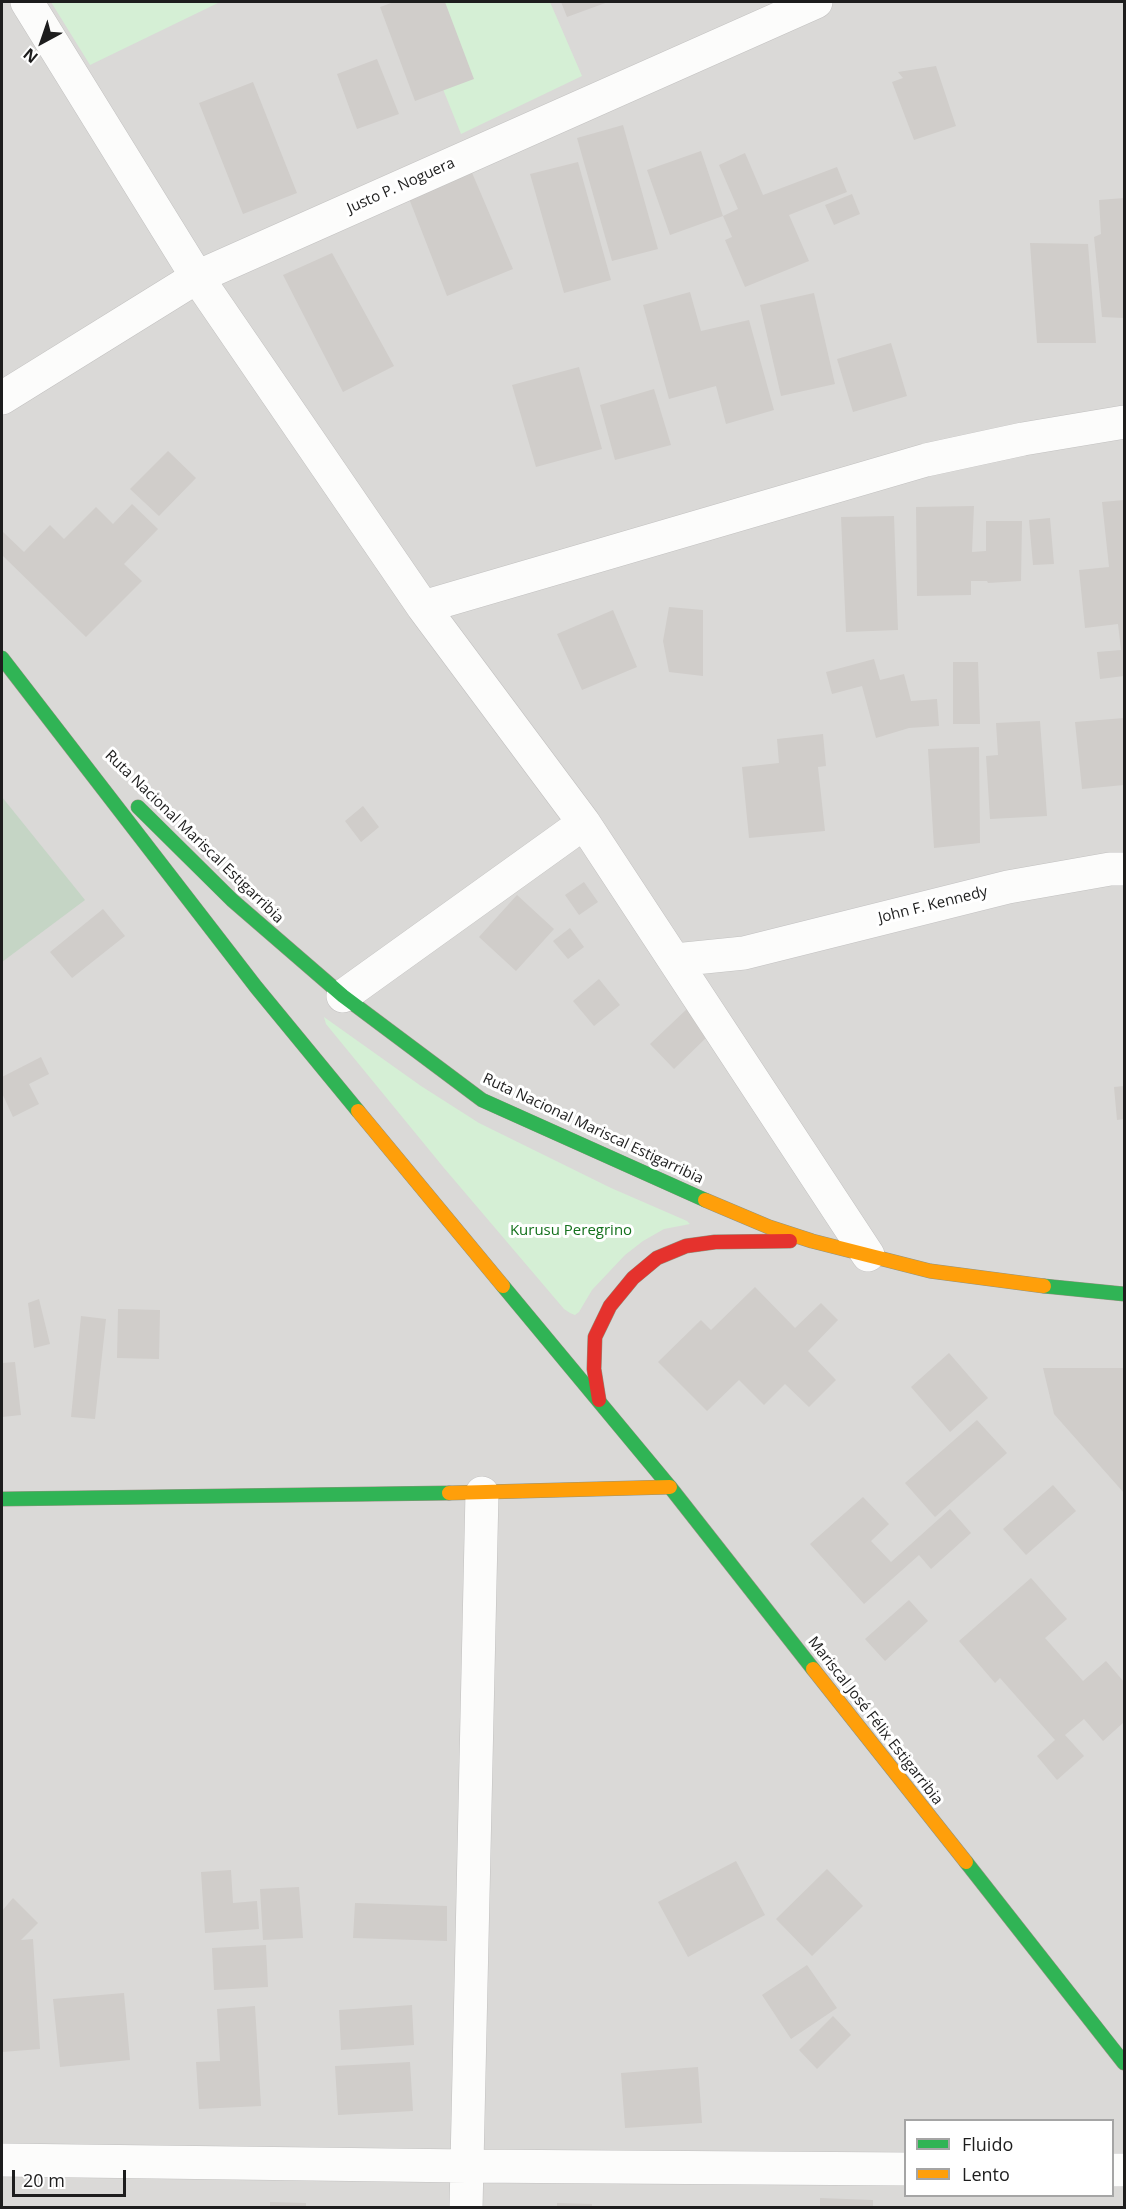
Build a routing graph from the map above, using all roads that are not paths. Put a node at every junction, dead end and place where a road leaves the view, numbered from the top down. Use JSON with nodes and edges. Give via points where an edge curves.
{"nodes":[{"id":1,"x":27,"y":2,"type":"edge"},
{"id":2,"x":816,"y":2,"type":"edge"},
{"id":3,"x":197,"y":277,"type":"junction"},
{"id":4,"x":2,"y":398,"type":"edge"},
{"id":5,"x":1125,"y":422,"type":"edge"},
{"id":6,"x":423,"y":607,"type":"junction"},
{"id":7,"x":2,"y":658,"type":"edge"},
{"id":8,"x":61,"y":733,"type":"junction"},
{"id":9,"x":584,"y":823,"type":"junction"},
{"id":10,"x":1125,"y":869,"type":"edge"},
{"id":11,"x":675,"y":960,"type":"junction"},
{"id":12,"x":343,"y":996,"type":"junction"},
{"id":13,"x":812,"y":1241,"type":"junction"},
{"id":14,"x":868,"y":1256,"type":"junction"},
{"id":15,"x":1125,"y":1294,"type":"edge"},
{"id":16,"x":599,"y":1400,"type":"junction"},
{"id":17,"x":670,"y":1487,"type":"junction"},
{"id":18,"x":482,"y":1493,"type":"junction"},
{"id":19,"x":2,"y":1499,"type":"edge"},
{"id":20,"x":1125,"y":2063,"type":"edge"},
{"id":21,"x":2,"y":2160,"type":"edge"},
{"id":22,"x":467,"y":2166,"type":"junction"},
{"id":23,"x":904,"y":2169,"type":"edge"},
{"id":24,"x":466,"y":2208,"type":"edge"}],
"edges":[{"from":1,"to":3,"type":"street"},
{"from":2,"to":3,"type":"street","name":"Justo P. Noguera"},
{"from":3,"to":4,"type":"street","name":"Justo P. Noguera"},
{"from":3,"to":6,"type":"street"},
{"from":5,"to":6,"type":"street","via":[[926,460]]},
{"from":6,"to":9,"type":"street"},
{"from":7,"to":8,"type":"main road","name":"Ruta Nacional Mariscal Estigarribia"},
{"from":8,"to":12,"type":"main road","name":"Ruta Nacional Mariscal Estigarribia","via":[[232,900]]},
{"from":8,"to":16,"type":"main road","name":"Ruta Nacional Mariscal Estigarribia","via":[[256,987]]},
{"from":9,"to":11,"type":"street"},
{"from":9,"to":12,"type":"street"},
{"from":10,"to":11,"type":"street","name":"John F. Kennedy","via":[[1008,887],[744,952]]},
{"from":11,"to":14,"type":"street"},
{"from":12,"to":13,"type":"main road","name":"Ruta Nacional Mariscal Estigarribia","via":[[482,1100],[714,1204]]},
{"from":13,"to":14,"type":"main road","name":"Ruta Nacional Mariscal Estigarribia"},
{"from":13,"to":16,"type":"main road","via":[[715,1242],[686,1246],[657,1258],[633,1278],[610,1306],[595,1337],[594,1370]]},
{"from":14,"to":15,"type":"main road","name":"Ruta Nacional Mariscal Estigarribia","via":[[973,1277]]},
{"from":16,"to":17,"type":"main road","name":"Mariscal José Félix Estigarribia"},
{"from":17,"to":18,"type":"main road"},
{"from":17,"to":20,"type":"main road","name":"Mariscal José Félix Estigarribia"},
{"from":18,"to":19,"type":"main road"},
{"from":18,"to":22,"type":"street"},
{"from":21,"to":22,"type":"street"},
{"from":22,"to":23,"type":"street"},
{"from":22,"to":24,"type":"street"}]}
